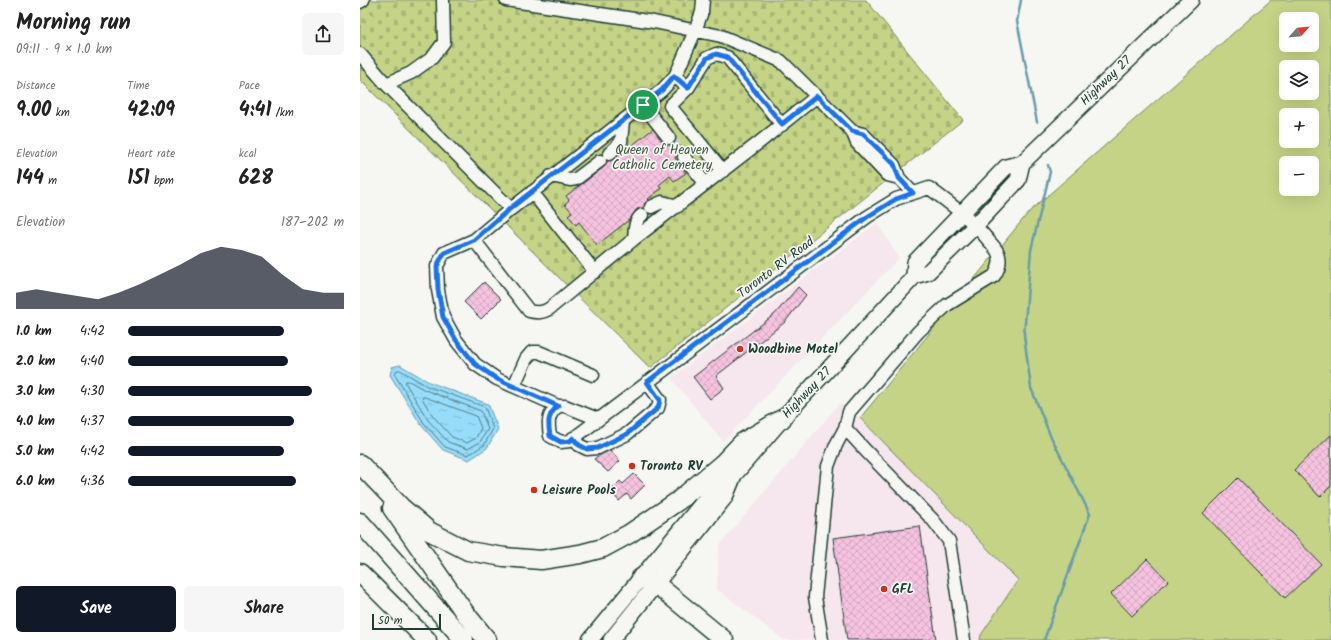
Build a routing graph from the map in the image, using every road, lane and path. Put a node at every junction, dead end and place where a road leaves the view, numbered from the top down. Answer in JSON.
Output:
{"nodes":[{"id":1,"x":363,"y":0,"type":"edge"},
{"id":2,"x":443,"y":0,"type":"edge"},
{"id":3,"x":506,"y":0,"type":"edge"},
{"id":4,"x":703,"y":0,"type":"edge"},
{"id":5,"x":1191,"y":0,"type":"edge"},
{"id":6,"x":360,"y":2,"type":"edge"},
{"id":7,"x":547,"y":3,"type":"edge"},
{"id":8,"x":695,"y":31,"type":"junction"},
{"id":9,"x":360,"y":54,"type":"edge"},
{"id":10,"x":674,"y":76,"type":"junction"},
{"id":11,"x":386,"y":84,"type":"junction"},
{"id":12,"x":688,"y":88,"type":"junction"},
{"id":13,"x":817,"y":96,"type":"junction"},
{"id":14,"x":643,"y":105,"type":"junction"},
{"id":15,"x":623,"y":121,"type":"junction"},
{"id":16,"x":782,"y":124,"type":"junction"},
{"id":17,"x":669,"y":138,"type":"tunnel mouth"},
{"id":18,"x":684,"y":157,"type":"tunnel mouth"},
{"id":19,"x":1022,"y":163,"type":"junction"},
{"id":20,"x":723,"y":170,"type":"junction"},
{"id":21,"x":551,"y":176,"type":"junction"},
{"id":22,"x":706,"y":184,"type":"junction"},
{"id":23,"x":532,"y":192,"type":"junction"},
{"id":24,"x":913,"y":193,"type":"junction"},
{"id":25,"x":678,"y":206,"type":"junction"},
{"id":26,"x":511,"y":209,"type":"junction"},
{"id":27,"x":962,"y":213,"type":"junction"},
{"id":28,"x":976,"y":225,"type":"junction"},
{"id":29,"x":634,"y":239,"type":"junction"},
{"id":30,"x":474,"y":240,"type":"junction"},
{"id":31,"x":595,"y":272,"type":"junction"},
{"id":32,"x":914,"y":276,"type":"junction"},
{"id":33,"x":593,"y":375,"type":"dead end"},
{"id":34,"x":647,"y":382,"type":"junction"},
{"id":35,"x":514,"y":386,"type":"junction"},
{"id":36,"x":558,"y":406,"type":"junction"},
{"id":37,"x":598,"y":418,"type":"junction"},
{"id":38,"x":782,"y":420,"type":"junction"},
{"id":39,"x":845,"y":428,"type":"junction"},
{"id":40,"x":573,"y":438,"type":"junction"},
{"id":41,"x":363,"y":468,"type":"edge"},
{"id":42,"x":360,"y":522,"type":"edge"},
{"id":43,"x":360,"y":573,"type":"edge"},
{"id":44,"x":648,"y":581,"type":"junction"},
{"id":45,"x":427,"y":640,"type":"edge"},
{"id":46,"x":464,"y":640,"type":"edge"},
{"id":47,"x":487,"y":640,"type":"edge"},
{"id":48,"x":590,"y":640,"type":"edge"},
{"id":49,"x":611,"y":640,"type":"edge"},
{"id":50,"x":724,"y":640,"type":"edge"},
{"id":51,"x":822,"y":640,"type":"edge"},
{"id":52,"x":964,"y":640,"type":"edge"}],
"edges":[{"from":1,"to":6,"type":"lane"},
{"from":2,"to":11,"type":"lane"},
{"from":3,"to":7,"type":"lane"},
{"from":4,"to":8,"type":"lane"},
{"from":5,"to":19,"type":"main road","name":"Highway 27"},
{"from":7,"to":8,"type":"lane"},
{"from":8,"to":10,"type":"lane"},
{"from":8,"to":13,"type":"lane"},
{"from":9,"to":11,"type":"lane"},
{"from":10,"to":12,"type":"lane"},
{"from":10,"to":14,"type":"lane"},
{"from":11,"to":26,"type":"lane"},
{"from":12,"to":16,"type":"lane"},
{"from":12,"to":20,"type":"lane"},
{"from":13,"to":16,"type":"lane"},
{"from":13,"to":24,"type":"lane"},
{"from":14,"to":15,"type":"lane"},
{"from":14,"to":17,"type":"lane"},
{"from":15,"to":21,"type":"lane"},
{"from":15,"to":21,"type":"lane"},
{"from":16,"to":20,"type":"lane"},
{"from":18,"to":22,"type":"lane"},
{"from":19,"to":27,"type":"main road","name":"Highway 27"},
{"from":19,"to":28,"type":"main road","name":"Highway 27"},
{"from":20,"to":22,"type":"lane"},
{"from":21,"to":23,"type":"lane"},
{"from":22,"to":25,"type":"lane"},
{"from":23,"to":26,"type":"lane"},
{"from":23,"to":31,"type":"lane"},
{"from":24,"to":27,"type":"lane","name":"Toronto RV Road"},
{"from":24,"to":34,"type":"lane","name":"Toronto RV Road"},
{"from":25,"to":29,"type":"lane"},
{"from":25,"to":29,"type":"lane"},
{"from":26,"to":30,"type":"lane"},
{"from":27,"to":28,"type":"lane","name":"Toronto RV Road"},
{"from":27,"to":32,"type":"main road","name":"Highway 27"},
{"from":28,"to":32,"type":"main road","name":"Highway 27"},
{"from":28,"to":39,"type":"lane","name":"Toronto RV Road"},
{"from":29,"to":31,"type":"lane"},
{"from":30,"to":31,"type":"lane"},
{"from":30,"to":35,"type":"lane"},
{"from":32,"to":38,"type":"main road","name":"Highway 27"},
{"from":33,"to":35,"type":"lane"},
{"from":34,"to":37,"type":"lane","name":"Toronto RV Road"},
{"from":34,"to":40,"type":"lane"},
{"from":35,"to":36,"type":"lane"},
{"from":36,"to":37,"type":"lane"},
{"from":36,"to":40,"type":"lane"},
{"from":37,"to":40,"type":"lane","name":"Toronto RV Road"},
{"from":38,"to":41,"type":"highway"},
{"from":38,"to":44,"type":"main road","name":"Highway 27"},
{"from":39,"to":51,"type":"lane"},
{"from":39,"to":52,"type":"lane"},
{"from":41,"to":47,"type":"highway"},
{"from":42,"to":46,"type":"highway"},
{"from":43,"to":45,"type":"highway"},
{"from":44,"to":48,"type":"main road","name":"Highway 27"},
{"from":44,"to":49,"type":"main road","name":"Highway 27"},
{"from":44,"to":50,"type":"highway"}]}
